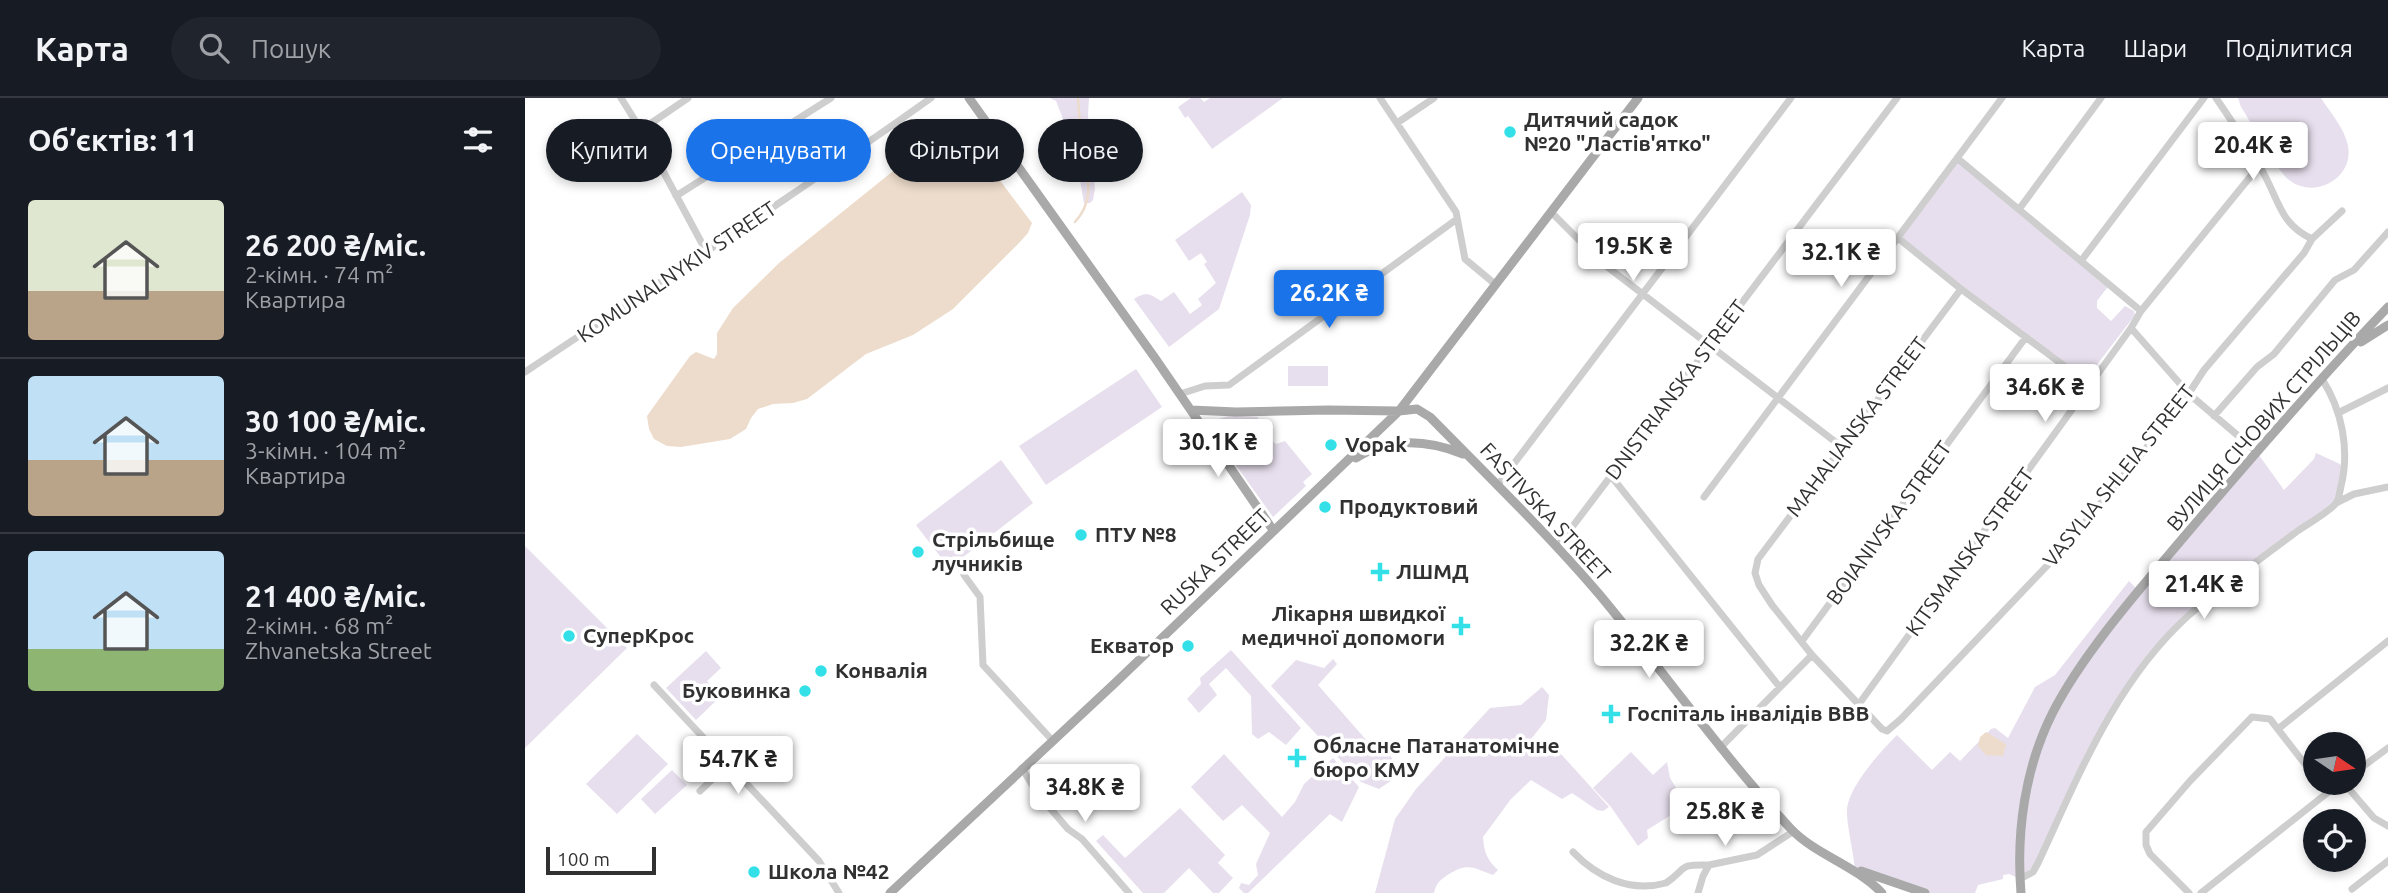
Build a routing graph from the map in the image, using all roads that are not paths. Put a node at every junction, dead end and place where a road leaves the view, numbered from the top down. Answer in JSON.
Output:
{"nodes":[{"id":1,"x":621,"y":98,"type":"edge"},
{"id":2,"x":688,"y":98,"type":"edge"},
{"id":3,"x":831,"y":98,"type":"edge"},
{"id":4,"x":931,"y":98,"type":"edge"},
{"id":5,"x":969,"y":98,"type":"edge"},
{"id":6,"x":1380,"y":98,"type":"edge"},
{"id":7,"x":1434,"y":98,"type":"edge"},
{"id":8,"x":1638,"y":98,"type":"edge"},
{"id":9,"x":1791,"y":98,"type":"edge"},
{"id":10,"x":1896,"y":98,"type":"edge"},
{"id":11,"x":2002,"y":98,"type":"edge"},
{"id":12,"x":2101,"y":98,"type":"edge"},
{"id":13,"x":2204,"y":98,"type":"edge"},
{"id":14,"x":2216,"y":98,"type":"edge"},
{"id":15,"x":634,"y":119,"type":"edge"},
{"id":16,"x":657,"y":119,"type":"edge"},
{"id":17,"x":1397,"y":123,"type":"junction"},
{"id":18,"x":1957,"y":158,"type":"junction"},
{"id":19,"x":2259,"y":166,"type":"junction"},
{"id":20,"x":668,"y":182,"type":"edge"},
{"id":21,"x":675,"y":196,"type":"junction"},
{"id":22,"x":2020,"y":208,"type":"junction"},
{"id":23,"x":2342,"y":211,"type":"dead end"},
{"id":24,"x":1551,"y":212,"type":"junction"},
{"id":25,"x":1457,"y":219,"type":"junction"},
{"id":26,"x":2388,"y":232,"type":"edge"},
{"id":27,"x":1898,"y":238,"type":"junction"},
{"id":28,"x":2312,"y":239,"type":"junction"},
{"id":29,"x":706,"y":251,"type":"junction"},
{"id":30,"x":2081,"y":261,"type":"junction"},
{"id":31,"x":1495,"y":284,"type":"junction"},
{"id":32,"x":1961,"y":289,"type":"junction"},
{"id":33,"x":1643,"y":294,"type":"junction"},
{"id":34,"x":2388,"y":307,"type":"edge"},
{"id":35,"x":2141,"y":310,"type":"junction"},
{"id":36,"x":2388,"y":325,"type":"edge"},
{"id":37,"x":2131,"y":328,"type":"junction"},
{"id":38,"x":2027,"y":337,"type":"junction"},
{"id":39,"x":1709,"y":346,"type":"junction"},
{"id":40,"x":2348,"y":350,"type":"junction"},
{"id":41,"x":525,"y":372,"type":"edge"},
{"id":42,"x":2322,"y":379,"type":"junction"},
{"id":43,"x":2089,"y":385,"type":"junction"},
{"id":44,"x":2388,"y":388,"type":"edge"},
{"id":45,"x":1180,"y":394,"type":"junction"},
{"id":46,"x":2189,"y":394,"type":"junction"},
{"id":47,"x":1777,"y":396,"type":"junction"},
{"id":48,"x":1191,"y":410,"type":"junction"},
{"id":49,"x":1399,"y":411,"type":"junction"},
{"id":50,"x":2338,"y":413,"type":"junction"},
{"id":51,"x":2214,"y":416,"type":"junction"},
{"id":52,"x":1842,"y":447,"type":"junction"},
{"id":53,"x":2256,"y":452,"type":"junction"},
{"id":54,"x":1468,"y":456,"type":"junction"},
{"id":55,"x":1344,"y":465,"type":"junction"},
{"id":56,"x":1611,"y":476,"type":"junction"},
{"id":57,"x":1497,"y":486,"type":"junction"},
{"id":58,"x":2388,"y":486,"type":"edge"},
{"id":59,"x":1704,"y":497,"type":"dead end"},
{"id":60,"x":2336,"y":503,"type":"junction"},
{"id":61,"x":1273,"y":530,"type":"junction"},
{"id":62,"x":1557,"y":547,"type":"junction"},
{"id":63,"x":964,"y":575,"type":"dead end"},
{"id":64,"x":1802,"y":641,"type":"junction"},
{"id":65,"x":2388,"y":641,"type":"edge"},
{"id":66,"x":1812,"y":655,"type":"junction"},
{"id":67,"x":654,"y":685,"type":"dead end"},
{"id":68,"x":1779,"y":686,"type":"junction"},
{"id":69,"x":1859,"y":704,"type":"junction"},
{"id":70,"x":2277,"y":729,"type":"junction"},
{"id":71,"x":1052,"y":740,"type":"junction"},
{"id":72,"x":1720,"y":748,"type":"junction"},
{"id":73,"x":2388,"y":748,"type":"edge"},
{"id":74,"x":2303,"y":762,"type":"edge"},
{"id":75,"x":2366,"y":764,"type":"edge"},
{"id":76,"x":727,"y":765,"type":"junction"},
{"id":77,"x":1021,"y":768,"type":"junction"},
{"id":78,"x":700,"y":791,"type":"dead end"},
{"id":79,"x":2323,"y":795,"type":"edge"},
{"id":80,"x":2354,"y":795,"type":"edge"},
{"id":81,"x":2388,"y":826,"type":"edge"},
{"id":82,"x":1794,"y":831,"type":"junction"},
{"id":83,"x":1573,"y":852,"type":"dead end"},
{"id":84,"x":2388,"y":861,"type":"edge"},
{"id":85,"x":1709,"y":865,"type":"junction"},
{"id":86,"x":1856,"y":870,"type":"junction"},
{"id":87,"x":2020,"y":879,"type":"junction"},
{"id":88,"x":2352,"y":888,"type":"dead end"},
{"id":89,"x":839,"y":893,"type":"edge"},
{"id":90,"x":890,"y":893,"type":"edge"},
{"id":91,"x":1129,"y":893,"type":"edge"},
{"id":92,"x":1698,"y":893,"type":"edge"},
{"id":93,"x":1882,"y":893,"type":"edge"},
{"id":94,"x":1925,"y":893,"type":"edge"},
{"id":95,"x":2021,"y":893,"type":"edge"},
{"id":96,"x":2189,"y":893,"type":"edge"},
{"id":97,"x":2201,"y":893,"type":"edge"}],
"edges":[{"from":1,"to":15,"type":"street"},
{"from":2,"to":16,"type":"street"},
{"from":3,"to":21,"type":"street"},
{"from":4,"to":29,"type":"street","name":"KOMUNALNYKIV STREET"},
{"from":5,"to":45,"type":"main road"},
{"from":6,"to":17,"type":"street"},
{"from":7,"to":17,"type":"street"},
{"from":8,"to":24,"type":"main road","name":"RUSKA STREET"},
{"from":9,"to":33,"type":"street"},
{"from":10,"to":39,"type":"street","name":"DNISTRIANSKA STREET"},
{"from":11,"to":18,"type":"street"},
{"from":12,"to":22,"type":"street"},
{"from":13,"to":30,"type":"street"},
{"from":14,"to":19,"type":"street"},
{"from":17,"to":25,"type":"street"},
{"from":18,"to":22,"type":"street"},
{"from":18,"to":27,"type":"street"},
{"from":19,"to":28,"type":"street"},
{"from":19,"to":35,"type":"street","name":"KITSMANSKA STREET"},
{"from":20,"to":21,"type":"street"},
{"from":21,"to":29,"type":"street"},
{"from":22,"to":30,"type":"street"},
{"from":23,"to":28,"type":"street","name":"VASYLIA SHLEIA STREET"},
{"from":24,"to":31,"type":"main road","name":"RUSKA STREET"},
{"from":24,"to":33,"type":"street"},
{"from":25,"to":31,"type":"street"},
{"from":25,"to":45,"type":"street"},
{"from":26,"to":51,"type":"street","name":"VASYLIA SHLEIA STREET"},
{"from":27,"to":32,"type":"street"},
{"from":27,"to":47,"type":"street"},
{"from":28,"to":46,"type":"street","name":"VASYLIA SHLEIA STREET"},
{"from":29,"to":41,"type":"street","name":"KOMUNALNYKIV STREET"},
{"from":30,"to":35,"type":"street"},
{"from":31,"to":49,"type":"main road","name":"RUSKA STREET"},
{"from":32,"to":38,"type":"street"},
{"from":32,"to":52,"type":"street","name":"MAHALIANSKA STREET"},
{"from":33,"to":39,"type":"street"},
{"from":33,"to":57,"type":"street"},
{"from":34,"to":40,"type":"main road","name":"ВУЛИЦЯ СІЧОВИХ СТРІЛЬЦІВ"},
{"from":35,"to":37,"type":"street","name":"KITSMANSKA STREET"},
{"from":36,"to":40,"type":"main road"},
{"from":37,"to":43,"type":"street","name":"KITSMANSKA STREET"},
{"from":37,"to":46,"type":"street"},
{"from":38,"to":43,"type":"street"},
{"from":38,"to":64,"type":"street","name":"BOIANIVSKA STREET"},
{"from":39,"to":47,"type":"street"},
{"from":39,"to":56,"type":"street","name":"DNISTRIANSKA STREET"},
{"from":40,"to":42,"type":"main road","name":"ВУЛИЦЯ СІЧОВИХ СТРІЛЬЦІВ"},
{"from":42,"to":50,"type":"street"},
{"from":42,"to":53,"type":"main road","name":"ВУЛИЦЯ СІЧОВИХ СТРІЛЬЦІВ"},
{"from":43,"to":69,"type":"street","name":"KITSMANSKA STREET"},
{"from":44,"to":50,"type":"street"},
{"from":45,"to":48,"type":"main road"},
{"from":46,"to":51,"type":"street"},
{"from":46,"to":69,"type":"street","name":"VASYLIA SHLEIA STREET"},
{"from":47,"to":52,"type":"street"},
{"from":47,"to":59,"type":"street"},
{"from":48,"to":49,"type":"main road","name":"FASTIVSKA STREET"},
{"from":48,"to":61,"type":"main road"},
{"from":49,"to":54,"type":"main road","name":"FASTIVSKA STREET"},
{"from":49,"to":55,"type":"main road","name":"RUSKA STREET"},
{"from":50,"to":60,"type":"street"},
{"from":51,"to":53,"type":"street"},
{"from":52,"to":64,"type":"street","name":"MAHALIANSKA STREET"},
{"from":53,"to":87,"type":"main road","name":"ВУЛИЦЯ СІЧОВИХ СТРІЛЬЦІВ"},
{"from":54,"to":55,"type":"main road"},
{"from":54,"to":57,"type":"main road","name":"FASTIVSKA STREET"},
{"from":55,"to":61,"type":"main road","name":"RUSKA STREET"},
{"from":56,"to":62,"type":"street","name":"DNISTRIANSKA STREET"},
{"from":56,"to":68,"type":"street"},
{"from":57,"to":62,"type":"main road","name":"FASTIVSKA STREET"},
{"from":58,"to":60,"type":"street"},
{"from":60,"to":87,"type":"street"},
{"from":61,"to":71,"type":"main road","name":"RUSKA STREET"},
{"from":62,"to":72,"type":"main road","name":"FASTIVSKA STREET"},
{"from":63,"to":71,"type":"street"},
{"from":64,"to":66,"type":"street"},
{"from":65,"to":70,"type":"street"},
{"from":66,"to":68,"type":"street"},
{"from":66,"to":69,"type":"street"},
{"from":67,"to":76,"type":"street"},
{"from":68,"to":72,"type":"street"},
{"from":70,"to":74,"type":"street"},
{"from":70,"to":96,"type":"street"},
{"from":71,"to":77,"type":"main road","name":"RUSKA STREET"},
{"from":72,"to":82,"type":"main road","name":"FASTIVSKA STREET"},
{"from":73,"to":75,"type":"street"},
{"from":76,"to":78,"type":"street"},
{"from":76,"to":89,"type":"street"},
{"from":77,"to":90,"type":"main road","name":"RUSKA STREET"},
{"from":77,"to":91,"type":"street"},
{"from":79,"to":97,"type":"street"},
{"from":80,"to":81,"type":"street"},
{"from":82,"to":85,"type":"street"},
{"from":82,"to":86,"type":"main road","name":"FASTIVSKA STREET"},
{"from":83,"to":85,"type":"street"},
{"from":84,"to":88,"type":"street"},
{"from":85,"to":92,"type":"street"},
{"from":86,"to":93,"type":"main road","name":"FASTIVSKA STREET"},
{"from":86,"to":94,"type":"main road","name":"FASTIVSKA STREET"},
{"from":87,"to":95,"type":"main road","name":"ВУЛИЦЯ СІЧОВИХ СТРІЛЬЦІВ"}]}
